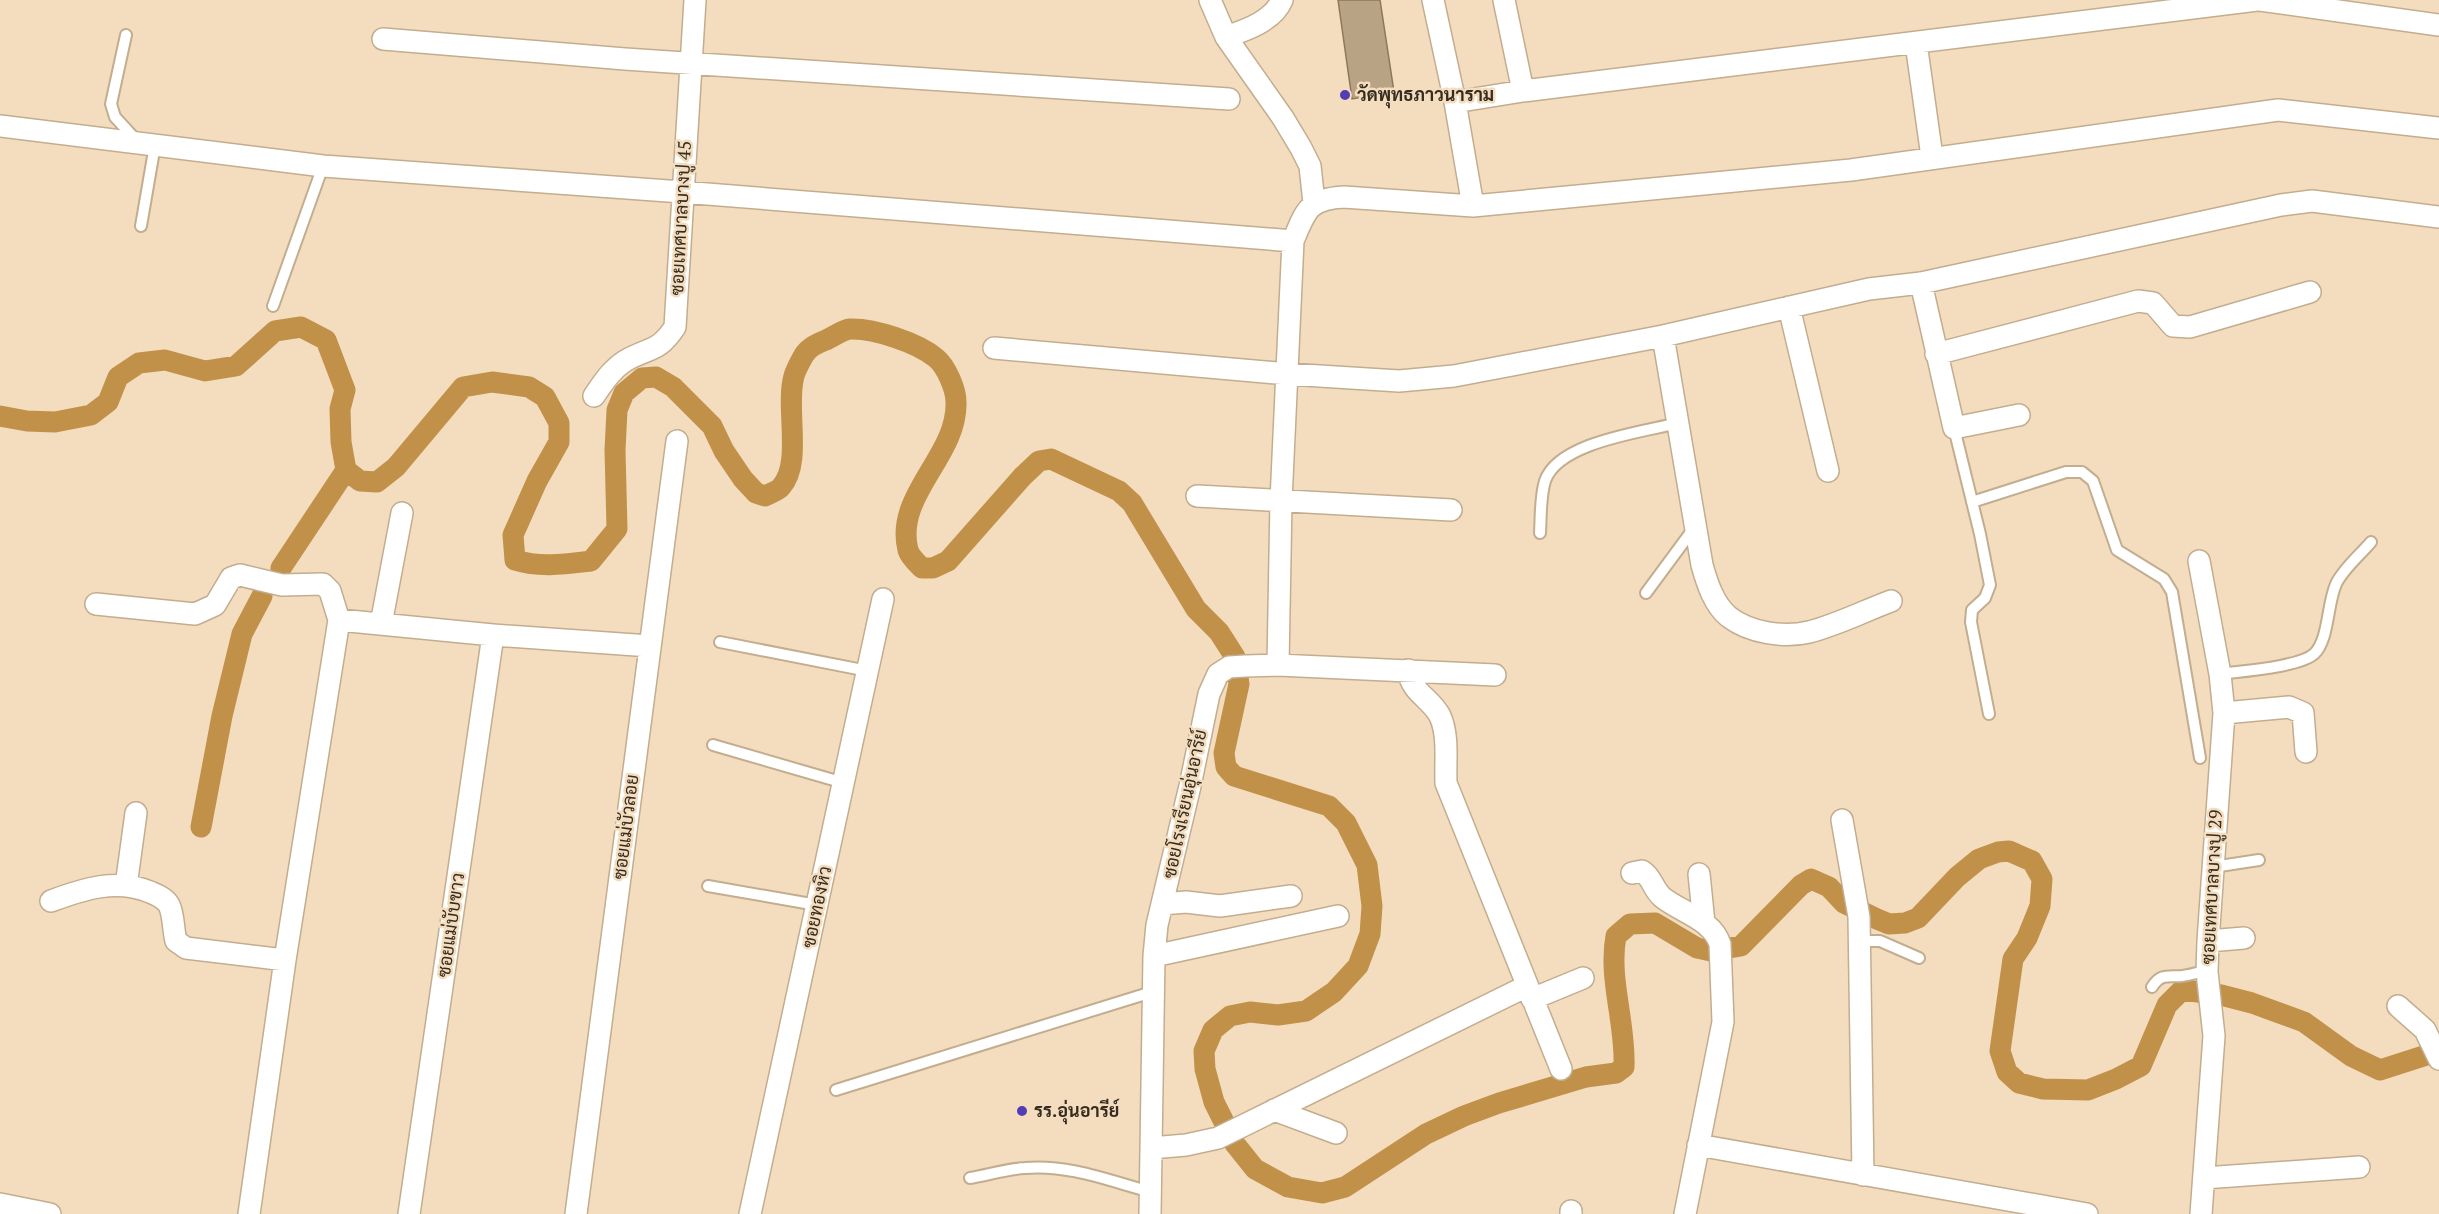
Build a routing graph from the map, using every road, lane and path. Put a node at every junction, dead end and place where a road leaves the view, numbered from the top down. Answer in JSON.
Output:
{"nodes":[{"id":1,"x":695,"y":0,"type":"edge"},
{"id":2,"x":1210,"y":0,"type":"edge"},
{"id":3,"x":1282,"y":0,"type":"edge"},
{"id":4,"x":1433,"y":0,"type":"edge"},
{"id":5,"x":1503,"y":0,"type":"edge"},
{"id":6,"x":2258,"y":0,"type":"edge"},
{"id":7,"x":2439,"y":25,"type":"edge"},
{"id":8,"x":126,"y":34,"type":"dead end"},
{"id":9,"x":1226,"y":37,"type":"junction"},
{"id":10,"x":383,"y":39,"type":"dead end"},
{"id":11,"x":1916,"y":43,"type":"junction"},
{"id":12,"x":691,"y":64,"type":"junction"},
{"id":13,"x":1523,"y":91,"type":"junction"},
{"id":14,"x":1229,"y":99,"type":"dead end"},
{"id":15,"x":1455,"y":102,"type":"junction"},
{"id":16,"x":0,"y":126,"type":"edge"},
{"id":17,"x":2439,"y":128,"type":"edge"},
{"id":18,"x":147,"y":144,"type":"junction"},
{"id":19,"x":1932,"y":157,"type":"junction"},
{"id":20,"x":323,"y":166,"type":"junction"},
{"id":21,"x":682,"y":192,"type":"junction"},
{"id":22,"x":1314,"y":203,"type":"junction"},
{"id":23,"x":1473,"y":206,"type":"junction"},
{"id":24,"x":2439,"y":218,"type":"edge"},
{"id":25,"x":141,"y":226,"type":"dead end"},
{"id":26,"x":1293,"y":241,"type":"junction"},
{"id":27,"x":1921,"y":283,"type":"junction"},
{"id":28,"x":2310,"y":292,"type":"dead end"},
{"id":29,"x":273,"y":306,"type":"dead end"},
{"id":30,"x":1789,"y":307,"type":"junction"},
{"id":31,"x":1664,"y":336,"type":"junction"},
{"id":32,"x":994,"y":348,"type":"dead end"},
{"id":33,"x":1936,"y":354,"type":"junction"},
{"id":34,"x":1288,"y":374,"type":"junction"},
{"id":35,"x":594,"y":396,"type":"dead end"},
{"id":36,"x":2019,"y":415,"type":"dead end"},
{"id":37,"x":1678,"y":423,"type":"junction"},
{"id":38,"x":1954,"y":428,"type":"junction"},
{"id":39,"x":676,"y":441,"type":"dead end"},
{"id":40,"x":1828,"y":471,"type":"dead end"},
{"id":41,"x":1197,"y":496,"type":"dead end"},
{"id":42,"x":1281,"y":501,"type":"junction"},
{"id":43,"x":1972,"y":502,"type":"junction"},
{"id":44,"x":1451,"y":510,"type":"dead end"},
{"id":45,"x":402,"y":513,"type":"dead end"},
{"id":46,"x":1696,"y":525,"type":"junction"},
{"id":47,"x":1540,"y":533,"type":"dead end"},
{"id":48,"x":2372,"y":542,"type":"dead end"},
{"id":49,"x":2199,"y":561,"type":"dead end"},
{"id":50,"x":1646,"y":593,"type":"dead end"},
{"id":51,"x":884,"y":599,"type":"dead end"},
{"id":52,"x":1891,"y":601,"type":"dead end"},
{"id":53,"x":96,"y":604,"type":"dead end"},
{"id":54,"x":339,"y":620,"type":"junction"},
{"id":55,"x":381,"y":624,"type":"junction"},
{"id":56,"x":494,"y":635,"type":"junction"},
{"id":57,"x":720,"y":642,"type":"dead end"},
{"id":58,"x":650,"y":646,"type":"junction"},
{"id":59,"x":1278,"y":665,"type":"junction"},
{"id":60,"x":1408,"y":670,"type":"junction"},
{"id":61,"x":868,"y":671,"type":"junction"},
{"id":62,"x":2220,"y":674,"type":"junction"},
{"id":63,"x":1495,"y":675,"type":"dead end"},
{"id":64,"x":2224,"y":713,"type":"junction"},
{"id":65,"x":1989,"y":714,"type":"dead end"},
{"id":66,"x":713,"y":745,"type":"dead end"},
{"id":67,"x":2306,"y":752,"type":"dead end"},
{"id":68,"x":2200,"y":758,"type":"dead end"},
{"id":69,"x":844,"y":783,"type":"junction"},
{"id":70,"x":136,"y":813,"type":"dead end"},
{"id":71,"x":1842,"y":820,"type":"dead end"},
{"id":72,"x":2259,"y":860,"type":"dead end"},
{"id":73,"x":2212,"y":867,"type":"junction"},
{"id":74,"x":1632,"y":873,"type":"dead end"},
{"id":75,"x":1699,"y":874,"type":"dead end"},
{"id":76,"x":126,"y":886,"type":"junction"},
{"id":77,"x":708,"y":886,"type":"dead end"},
{"id":78,"x":1292,"y":896,"type":"dead end"},
{"id":79,"x":51,"y":901,"type":"dead end"},
{"id":80,"x":1162,"y":904,"type":"junction"},
{"id":81,"x":817,"y":905,"type":"junction"},
{"id":82,"x":1338,"y":916,"type":"dead end"},
{"id":83,"x":1704,"y":923,"type":"junction"},
{"id":84,"x":2244,"y":938,"type":"dead end"},
{"id":85,"x":1861,"y":941,"type":"junction"},
{"id":86,"x":2208,"y":941,"type":"junction"},
{"id":87,"x":1154,"y":956,"type":"junction"},
{"id":88,"x":1919,"y":958,"type":"dead end"},
{"id":89,"x":285,"y":960,"type":"junction"},
{"id":90,"x":2207,"y":972,"type":"junction"},
{"id":91,"x":1583,"y":978,"type":"dead end"},
{"id":92,"x":2152,"y":987,"type":"dead end"},
{"id":93,"x":1152,"y":992,"type":"junction"},
{"id":94,"x":1530,"y":992,"type":"junction"},
{"id":95,"x":2398,"y":1006,"type":"dead end"},
{"id":96,"x":2438,"y":1056,"type":"edge"},
{"id":97,"x":1561,"y":1069,"type":"dead end"},
{"id":98,"x":836,"y":1090,"type":"dead end"},
{"id":99,"x":1274,"y":1110,"type":"junction"},
{"id":100,"x":1336,"y":1133,"type":"dead end"},
{"id":101,"x":1698,"y":1145,"type":"junction"},
{"id":102,"x":1151,"y":1148,"type":"junction"},
{"id":103,"x":2359,"y":1167,"type":"dead end"},
{"id":104,"x":1863,"y":1174,"type":"junction"},
{"id":105,"x":970,"y":1178,"type":"dead end"},
{"id":106,"x":2204,"y":1178,"type":"junction"},
{"id":107,"x":1151,"y":1192,"type":"junction"},
{"id":108,"x":0,"y":1204,"type":"edge"},
{"id":109,"x":2060,"y":1212,"type":"edge"},
{"id":110,"x":50,"y":1214,"type":"edge"},
{"id":111,"x":249,"y":1214,"type":"edge"},
{"id":112,"x":409,"y":1214,"type":"edge"},
{"id":113,"x":576,"y":1214,"type":"edge"},
{"id":114,"x":750,"y":1214,"type":"edge"},
{"id":115,"x":1150,"y":1214,"type":"edge"},
{"id":116,"x":1685,"y":1214,"type":"edge"},
{"id":117,"x":2086,"y":1214,"type":"edge"},
{"id":118,"x":2201,"y":1214,"type":"edge"}],
"edges":[{"from":1,"to":12,"type":"street","name":"ซอยเทศบาลบางปู 45"},
{"from":2,"to":9,"type":"street"},
{"from":3,"to":9,"type":"street"},
{"from":4,"to":15,"type":"street"},
{"from":5,"to":13,"type":"street"},
{"from":6,"to":7,"type":"street"},
{"from":6,"to":11,"type":"street"},
{"from":8,"to":18,"type":"lane"},
{"from":9,"to":22,"type":"street"},
{"from":10,"to":12,"type":"street"},
{"from":11,"to":13,"type":"street"},
{"from":11,"to":19,"type":"street"},
{"from":12,"to":14,"type":"street"},
{"from":12,"to":21,"type":"street","name":"ซอยเทศบาลบางปู 45"},
{"from":13,"to":15,"type":"street"},
{"from":15,"to":23,"type":"street"},
{"from":16,"to":18,"type":"street"},
{"from":17,"to":19,"type":"street"},
{"from":18,"to":20,"type":"street"},
{"from":18,"to":25,"type":"lane"},
{"from":19,"to":23,"type":"street"},
{"from":20,"to":21,"type":"street"},
{"from":20,"to":29,"type":"lane"},
{"from":21,"to":26,"type":"street"},
{"from":21,"to":35,"type":"street","name":"ซอยเทศบาลบางปู 45"},
{"from":22,"to":23,"type":"street"},
{"from":22,"to":26,"type":"street"},
{"from":24,"to":27,"type":"street"},
{"from":26,"to":34,"type":"street"},
{"from":27,"to":30,"type":"street"},
{"from":27,"to":33,"type":"street"},
{"from":28,"to":33,"type":"street"},
{"from":30,"to":31,"type":"street"},
{"from":30,"to":40,"type":"street"},
{"from":31,"to":34,"type":"street"},
{"from":31,"to":37,"type":"street"},
{"from":32,"to":34,"type":"street"},
{"from":33,"to":38,"type":"street"},
{"from":34,"to":42,"type":"street"},
{"from":36,"to":38,"type":"street"},
{"from":37,"to":46,"type":"street"},
{"from":37,"to":47,"type":"lane"},
{"from":38,"to":43,"type":"lane"},
{"from":39,"to":58,"type":"street","name":"ซอยแม่บัวลอย"},
{"from":41,"to":42,"type":"street"},
{"from":42,"to":44,"type":"street"},
{"from":42,"to":59,"type":"street"},
{"from":43,"to":65,"type":"lane"},
{"from":43,"to":68,"type":"lane"},
{"from":45,"to":55,"type":"street"},
{"from":46,"to":50,"type":"lane"},
{"from":46,"to":52,"type":"street"},
{"from":48,"to":62,"type":"lane"},
{"from":49,"to":62,"type":"street","name":"ซอยเทศบาลบางปู 29"},
{"from":51,"to":61,"type":"street","name":"ซอยทองหิว"},
{"from":53,"to":54,"type":"street"},
{"from":54,"to":55,"type":"street"},
{"from":54,"to":89,"type":"street"},
{"from":55,"to":56,"type":"street"},
{"from":56,"to":58,"type":"street"},
{"from":56,"to":112,"type":"street","name":"ซอยแม่บับขาว"},
{"from":57,"to":61,"type":"lane"},
{"from":58,"to":113,"type":"street","name":"ซอยแม่บัวลอย"},
{"from":59,"to":60,"type":"street","name":"ซอยโรงเรียนอุ่นอารีย์"},
{"from":59,"to":80,"type":"street","name":"ซอยโรงเรียนอุ่นอารีย์"},
{"from":60,"to":63,"type":"street","name":"ซอยโรงเรียนอุ่นอารีย์"},
{"from":60,"to":94,"type":"street"},
{"from":61,"to":69,"type":"street","name":"ซอยทองหิว"},
{"from":62,"to":64,"type":"street","name":"ซอยเทศบาลบางปู 29"},
{"from":64,"to":67,"type":"street"},
{"from":64,"to":73,"type":"street","name":"ซอยเทศบาลบางปู 29"},
{"from":66,"to":69,"type":"lane"},
{"from":69,"to":81,"type":"street","name":"ซอยทองหิว"},
{"from":70,"to":76,"type":"street"},
{"from":71,"to":85,"type":"street"},
{"from":72,"to":73,"type":"lane"},
{"from":73,"to":86,"type":"street","name":"ซอยเทศบาลบางปู 29"},
{"from":74,"to":83,"type":"street"},
{"from":75,"to":83,"type":"street"},
{"from":76,"to":79,"type":"street"},
{"from":76,"to":89,"type":"street"},
{"from":77,"to":81,"type":"lane"},
{"from":78,"to":80,"type":"street"},
{"from":80,"to":87,"type":"street","name":"ซอยโรงเรียนอุ่นอารีย์"},
{"from":81,"to":114,"type":"street","name":"ซอยทองหิว"},
{"from":82,"to":87,"type":"street"},
{"from":83,"to":101,"type":"street"},
{"from":84,"to":86,"type":"street"},
{"from":85,"to":88,"type":"lane"},
{"from":85,"to":104,"type":"street"},
{"from":86,"to":90,"type":"street","name":"ซอยเทศบาลบางปู 29"},
{"from":87,"to":93,"type":"street","name":"ซอยโรงเรียนอุ่นอารีย์"},
{"from":89,"to":111,"type":"street"},
{"from":90,"to":92,"type":"lane"},
{"from":90,"to":106,"type":"street","name":"ซอยเทศบาลบางปู 29"},
{"from":91,"to":94,"type":"street"},
{"from":93,"to":98,"type":"lane"},
{"from":93,"to":102,"type":"street","name":"ซอยโรงเรียนอุ่นอารีย์"},
{"from":94,"to":97,"type":"street"},
{"from":94,"to":99,"type":"street"},
{"from":95,"to":96,"type":"street"},
{"from":99,"to":100,"type":"street"},
{"from":99,"to":102,"type":"street"},
{"from":101,"to":104,"type":"street"},
{"from":101,"to":116,"type":"street"},
{"from":102,"to":107,"type":"street","name":"ซอยโรงเรียนอุ่นอารีย์"},
{"from":103,"to":106,"type":"street"},
{"from":104,"to":109,"type":"street"},
{"from":105,"to":107,"type":"lane"},
{"from":106,"to":118,"type":"street","name":"ซอยเทศบาลบางปู 29"},
{"from":107,"to":115,"type":"street","name":"ซอยโรงเรียนอุ่นอารีย์"},
{"from":108,"to":110,"type":"street"},
{"from":109,"to":117,"type":"street"}]}
